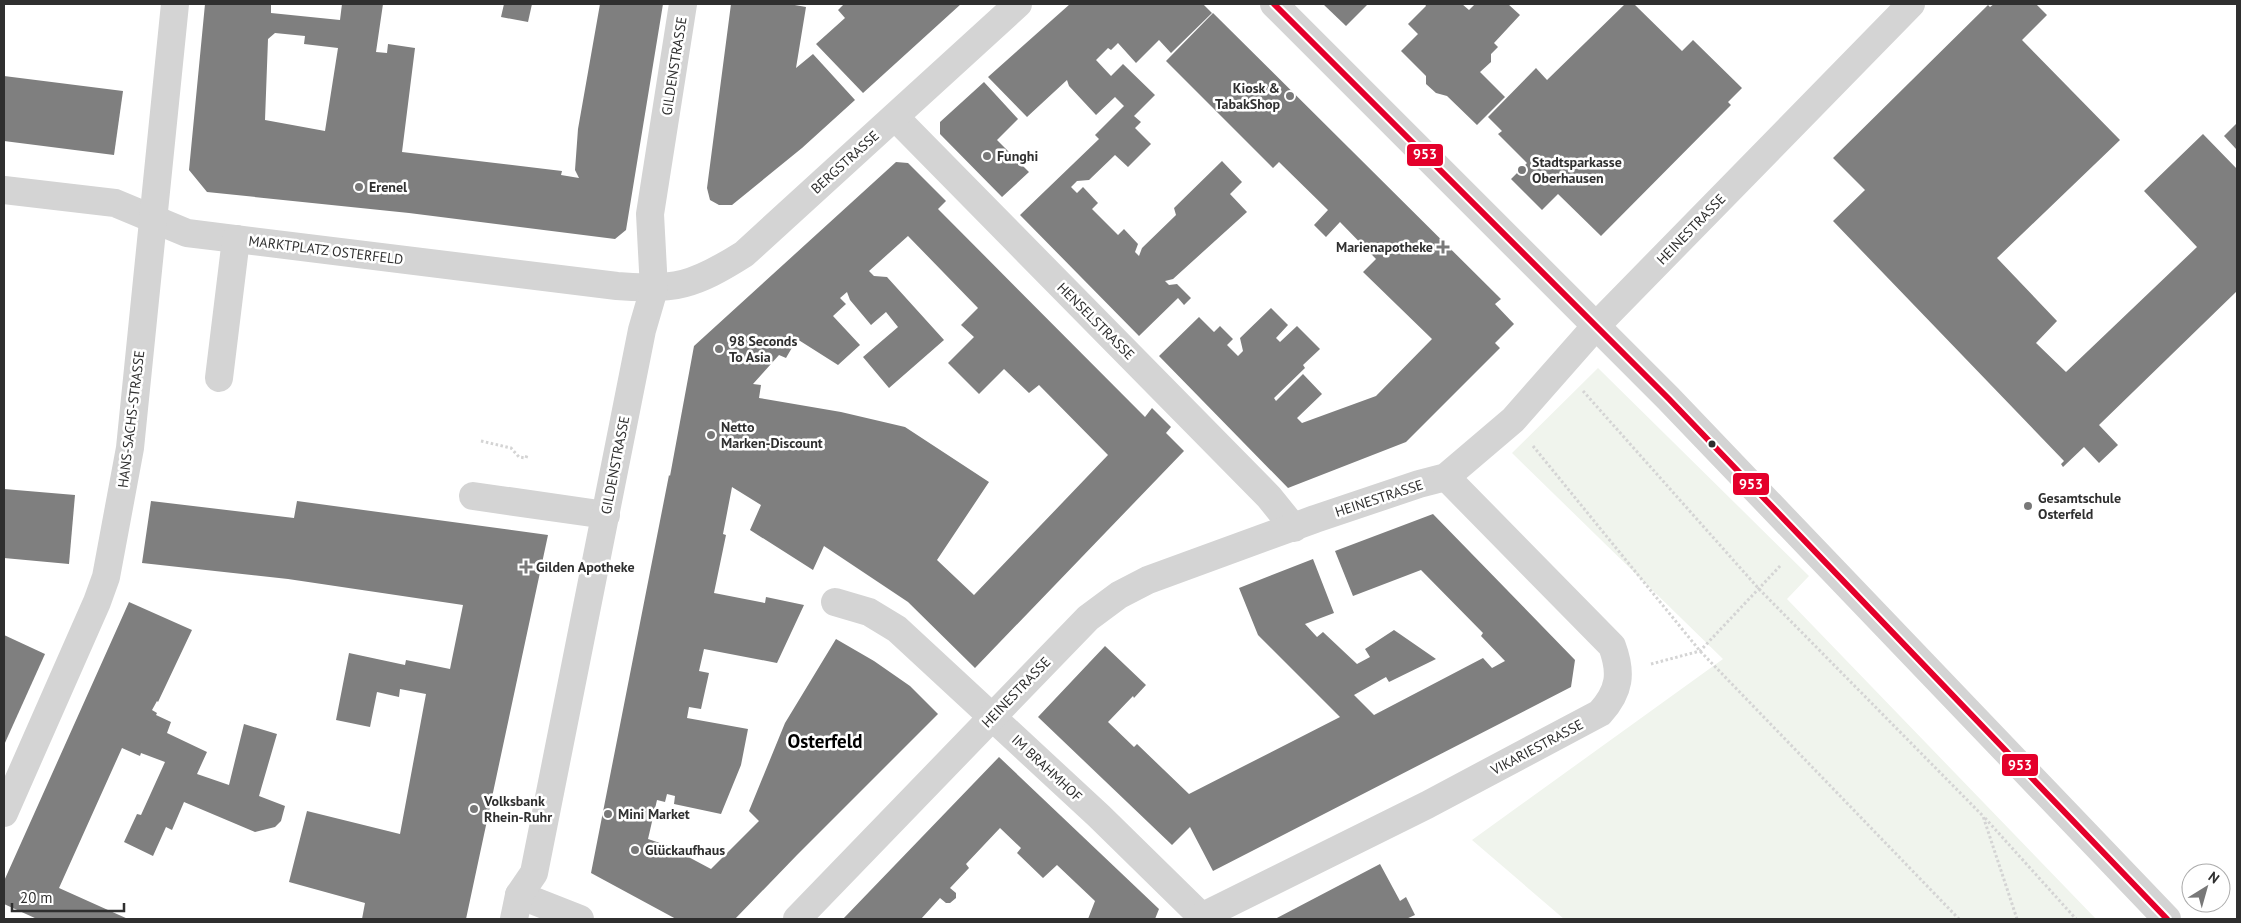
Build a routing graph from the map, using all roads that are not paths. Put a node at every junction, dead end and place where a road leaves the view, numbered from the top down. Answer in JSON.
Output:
{"nodes":[{"id":1,"x":175,"y":4,"type":"edge"},
{"id":2,"x":684,"y":4,"type":"edge"},
{"id":3,"x":1018,"y":4,"type":"edge"},
{"id":4,"x":1274,"y":4,"type":"edge"},
{"id":5,"x":1911,"y":4,"type":"edge"},
{"id":6,"x":895,"y":117,"type":"junction"},
{"id":7,"x":4,"y":190,"type":"edge"},
{"id":8,"x":154,"y":219,"type":"junction"},
{"id":9,"x":236,"y":239,"type":"junction"},
{"id":10,"x":654,"y":289,"type":"junction"},
{"id":11,"x":1595,"y":327,"type":"junction"},
{"id":12,"x":219,"y":378,"type":"dead end"},
{"id":13,"x":1446,"y":477,"type":"junction"},
{"id":14,"x":473,"y":496,"type":"dead end"},
{"id":15,"x":606,"y":515,"type":"junction"},
{"id":16,"x":1294,"y":528,"type":"junction"},
{"id":17,"x":836,"y":602,"type":"dead end"},
{"id":18,"x":992,"y":716,"type":"junction"},
{"id":19,"x":4,"y":812,"type":"edge"},
{"id":20,"x":517,"y":907,"type":"edge"},
{"id":21,"x":1199,"y":918,"type":"edge"},
{"id":22,"x":580,"y":919,"type":"edge"},
{"id":23,"x":797,"y":919,"type":"edge"},
{"id":24,"x":2167,"y":919,"type":"edge"}],
"edges":[{"from":1,"to":8,"type":"street","name":"HANS-SACHS-STRASSE"},
{"from":2,"to":10,"type":"street","name":"GILDENSTRASSE"},
{"from":3,"to":6,"type":"street","name":"BERGSTRASSE"},
{"from":4,"to":11,"type":"street"},
{"from":5,"to":11,"type":"street","name":"HEINESTRASSE"},
{"from":6,"to":10,"type":"street","name":"BERGSTRASSE"},
{"from":6,"to":16,"type":"street","name":"HENSELSTRASSE"},
{"from":7,"to":8,"type":"street","name":"MARKTPLATZ OSTERFELD"},
{"from":8,"to":9,"type":"street","name":"MARKTPLATZ OSTERFELD"},
{"from":8,"to":19,"type":"street","name":"HANS-SACHS-STRASSE"},
{"from":9,"to":10,"type":"street","name":"MARKTPLATZ OSTERFELD"},
{"from":9,"to":12,"type":"street"},
{"from":10,"to":15,"type":"street","name":"GILDENSTRASSE"},
{"from":11,"to":13,"type":"street","name":"HEINESTRASSE"},
{"from":11,"to":24,"type":"street"},
{"from":13,"to":16,"type":"street","name":"HEINESTRASSE"},
{"from":13,"to":21,"type":"street","name":"VIKARIESTRASSE"},
{"from":14,"to":15,"type":"street"},
{"from":15,"to":20,"type":"street","name":"GILDENSTRASSE"},
{"from":16,"to":18,"type":"street","name":"HEINESTRASSE"},
{"from":17,"to":18,"type":"street","name":"IM BRAHMHOF"},
{"from":18,"to":21,"type":"street","name":"IM BRAHMHOF"},
{"from":18,"to":23,"type":"street","name":"HEINESTRASSE"},
{"from":20,"to":22,"type":"street"}]}
